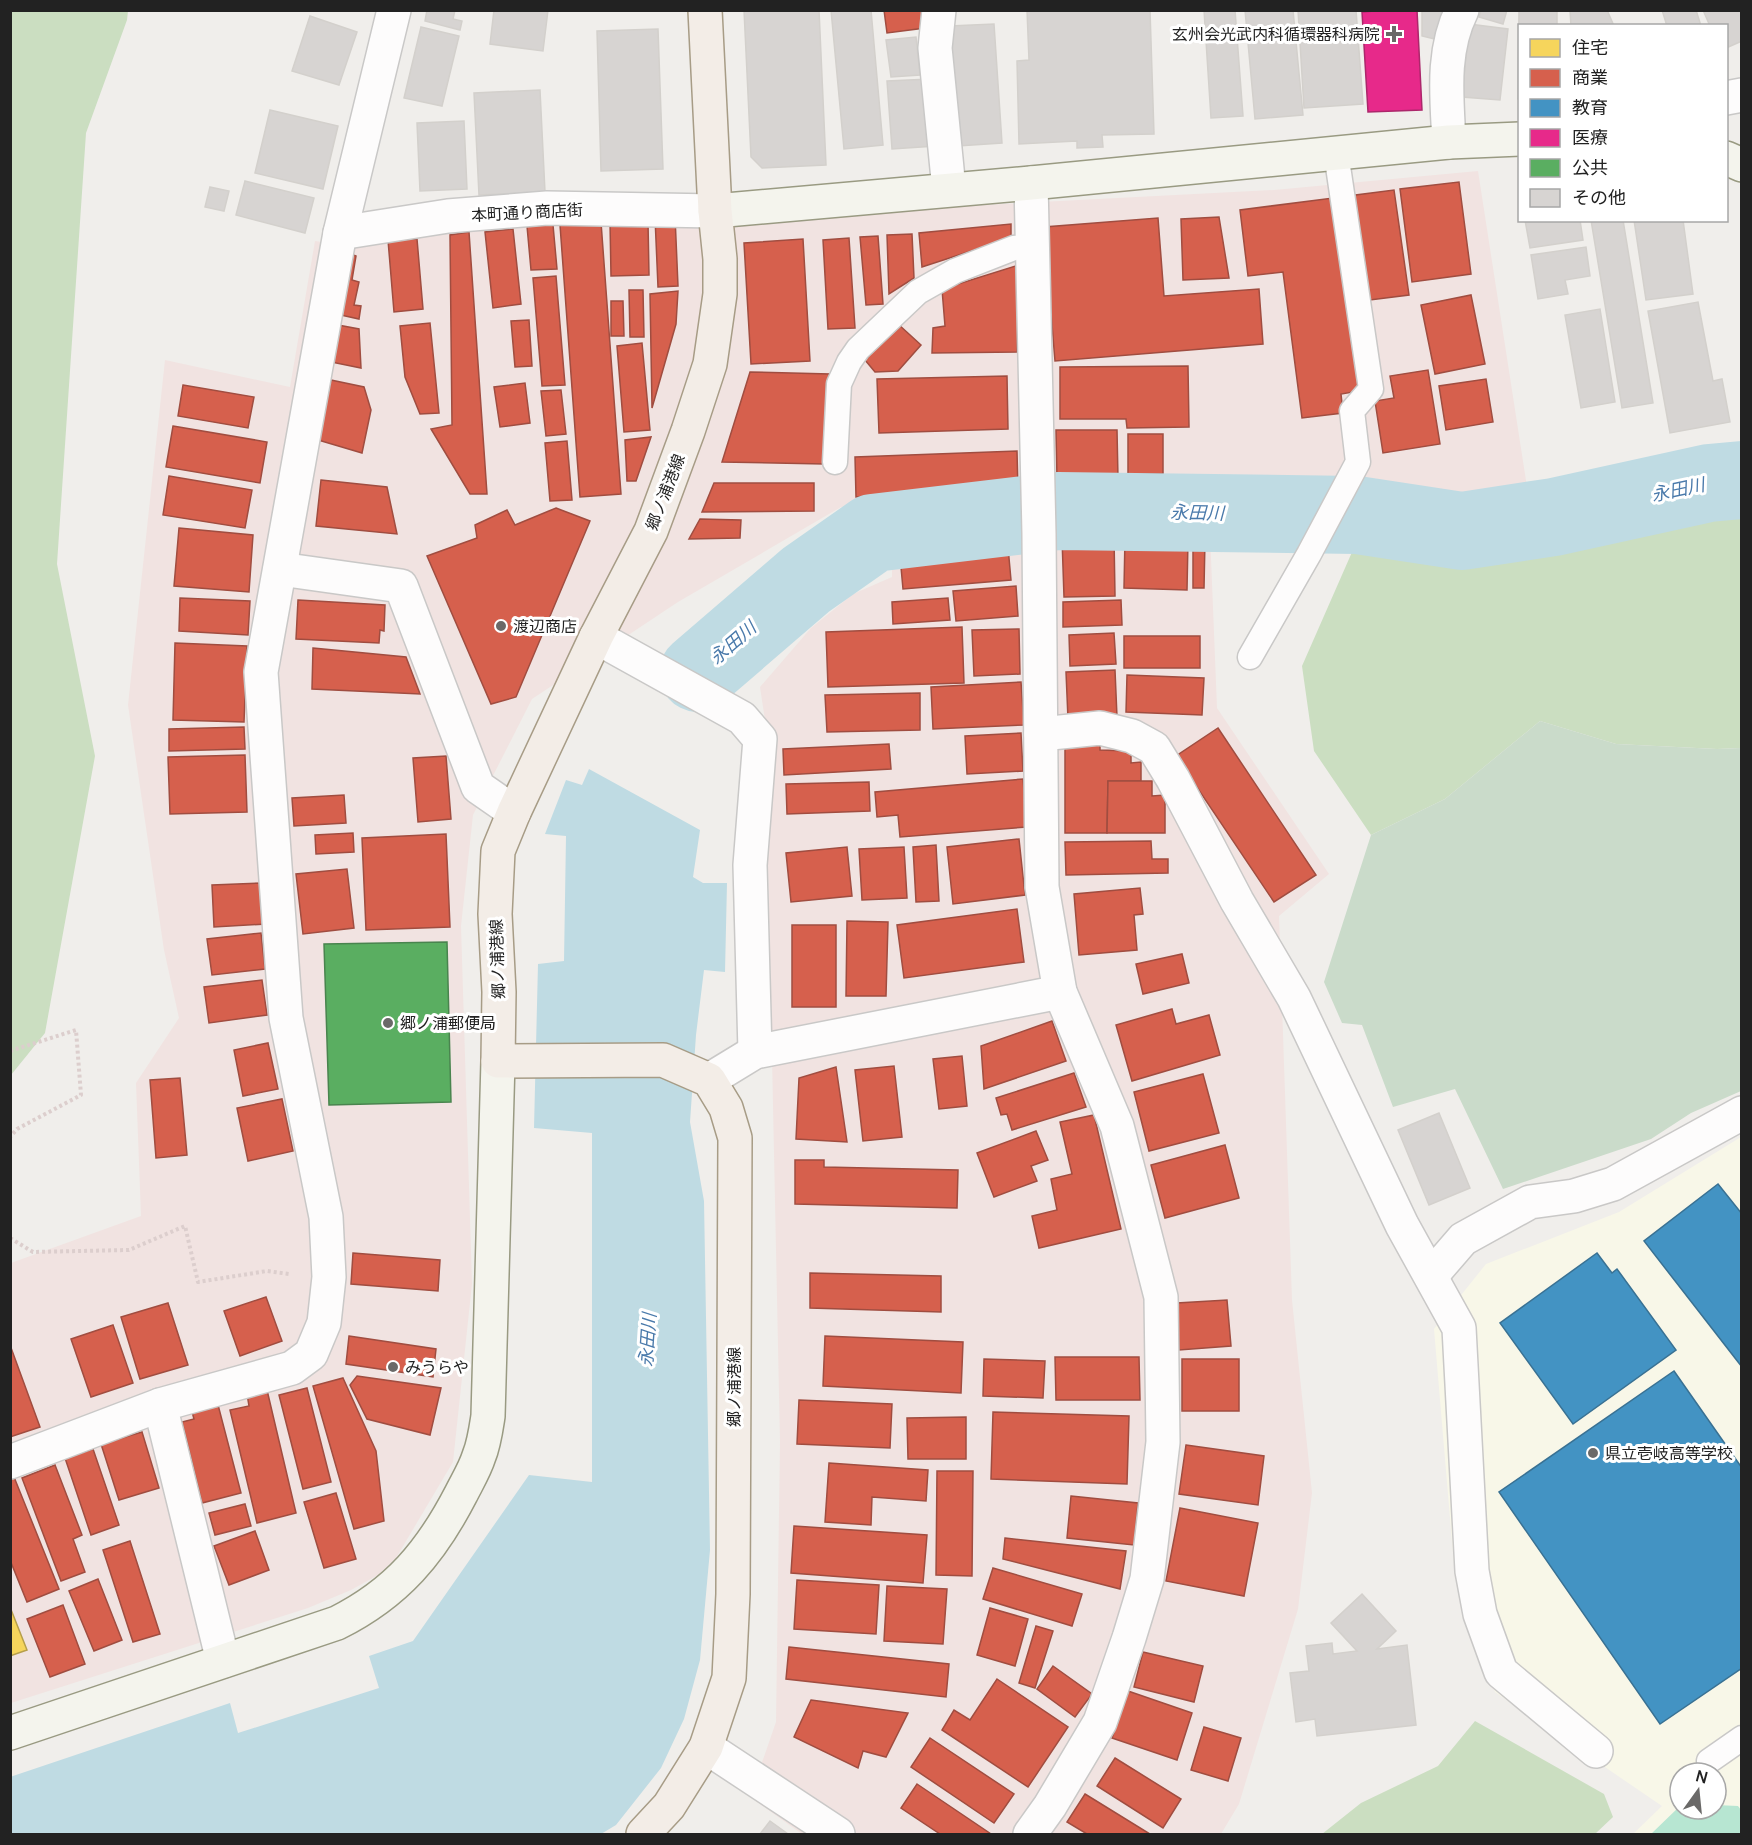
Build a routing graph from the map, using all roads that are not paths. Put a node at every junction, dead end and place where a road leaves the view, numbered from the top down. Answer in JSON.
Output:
{"nodes":[{"id":1,"x":394,"y":10,"type":"edge"},
{"id":2,"x":705,"y":10,"type":"edge"},
{"id":3,"x":939,"y":10,"type":"edge"},
{"id":4,"x":1462,"y":10,"type":"edge"},
{"id":5,"x":1518,"y":139,"type":"edge"},
{"id":6,"x":1449,"y":142,"type":"junction"},
{"id":7,"x":1335,"y":153,"type":"junction"},
{"id":8,"x":1728,"y":159,"type":"edge"},
{"id":9,"x":1742,"y":165,"type":"edge"},
{"id":10,"x":1031,"y":183,"type":"junction"},
{"id":11,"x":949,"y":189,"type":"junction"},
{"id":12,"x":715,"y":211,"type":"junction"},
{"id":13,"x":340,"y":233,"type":"junction"},
{"id":14,"x":1033,"y":246,"type":"junction"},
{"id":15,"x":835,"y":462,"type":"dead end"},
{"id":16,"x":280,"y":569,"type":"junction"},
{"id":17,"x":596,"y":637,"type":"junction"},
{"id":18,"x":1250,"y":657,"type":"dead end"},
{"id":19,"x":1041,"y":734,"type":"junction"},
{"id":20,"x":514,"y":812,"type":"junction"},
{"id":21,"x":1060,"y":992,"type":"junction"},
{"id":22,"x":755,"y":1052,"type":"junction"},
{"id":23,"x":498,"y":1061,"type":"junction"},
{"id":24,"x":709,"y":1080,"type":"junction"},
{"id":25,"x":1742,"y":1113,"type":"edge"},
{"id":26,"x":1431,"y":1276,"type":"junction"},
{"id":27,"x":160,"y":1405,"type":"junction"},
{"id":28,"x":10,"y":1462,"type":"edge"},
{"id":29,"x":223,"y":1661,"type":"junction"},
{"id":30,"x":10,"y":1733,"type":"edge"},
{"id":31,"x":1742,"y":1738,"type":"edge"},
{"id":32,"x":706,"y":1747,"type":"junction"},
{"id":33,"x":1596,"y":1751,"type":"dead end"},
{"id":34,"x":1709,"y":1761,"type":"dead end"},
{"id":35,"x":643,"y":1834,"type":"edge"},
{"id":36,"x":838,"y":1834,"type":"edge"},
{"id":37,"x":1030,"y":1834,"type":"edge"}],
"edges":[{"from":1,"to":13,"type":"street"},
{"from":2,"to":12,"type":"main road","name":"郷ノ浦港線"},
{"from":3,"to":11,"type":"street"},
{"from":4,"to":6,"type":"street"},
{"from":5,"to":6,"type":"street"},
{"from":6,"to":7,"type":"street"},
{"from":7,"to":10,"type":"street"},
{"from":7,"to":18,"type":"lane"},
{"from":8,"to":9,"type":"street"},
{"from":10,"to":11,"type":"street"},
{"from":10,"to":14,"type":"street"},
{"from":11,"to":12,"type":"street"},
{"from":12,"to":13,"type":"street","name":"本町通り商店街"},
{"from":12,"to":17,"type":"main road","name":"郷ノ浦港線"},
{"from":13,"to":16,"type":"street"},
{"from":14,"to":15,"type":"lane"},
{"from":14,"to":19,"type":"street"},
{"from":16,"to":20,"type":"street"},
{"from":16,"to":27,"type":"street"},
{"from":17,"to":20,"type":"main road","name":"郷ノ浦港線"},
{"from":17,"to":22,"type":"street"},
{"from":19,"to":21,"type":"street"},
{"from":19,"to":26,"type":"street"},
{"from":20,"to":23,"type":"main road","name":"郷ノ浦港線"},
{"from":21,"to":22,"type":"street"},
{"from":21,"to":37,"type":"street"},
{"from":22,"to":24,"type":"street"},
{"from":23,"to":24,"type":"main road"},
{"from":23,"to":29,"type":"street"},
{"from":24,"to":32,"type":"main road","name":"郷ノ浦港線"},
{"from":25,"to":26,"type":"street"},
{"from":26,"to":33,"type":"street"},
{"from":27,"to":28,"type":"street"},
{"from":27,"to":29,"type":"street"},
{"from":29,"to":30,"type":"street"},
{"from":31,"to":34,"type":"lane"},
{"from":32,"to":35,"type":"main road","name":"郷ノ浦港線"},
{"from":32,"to":36,"type":"street"}]}
